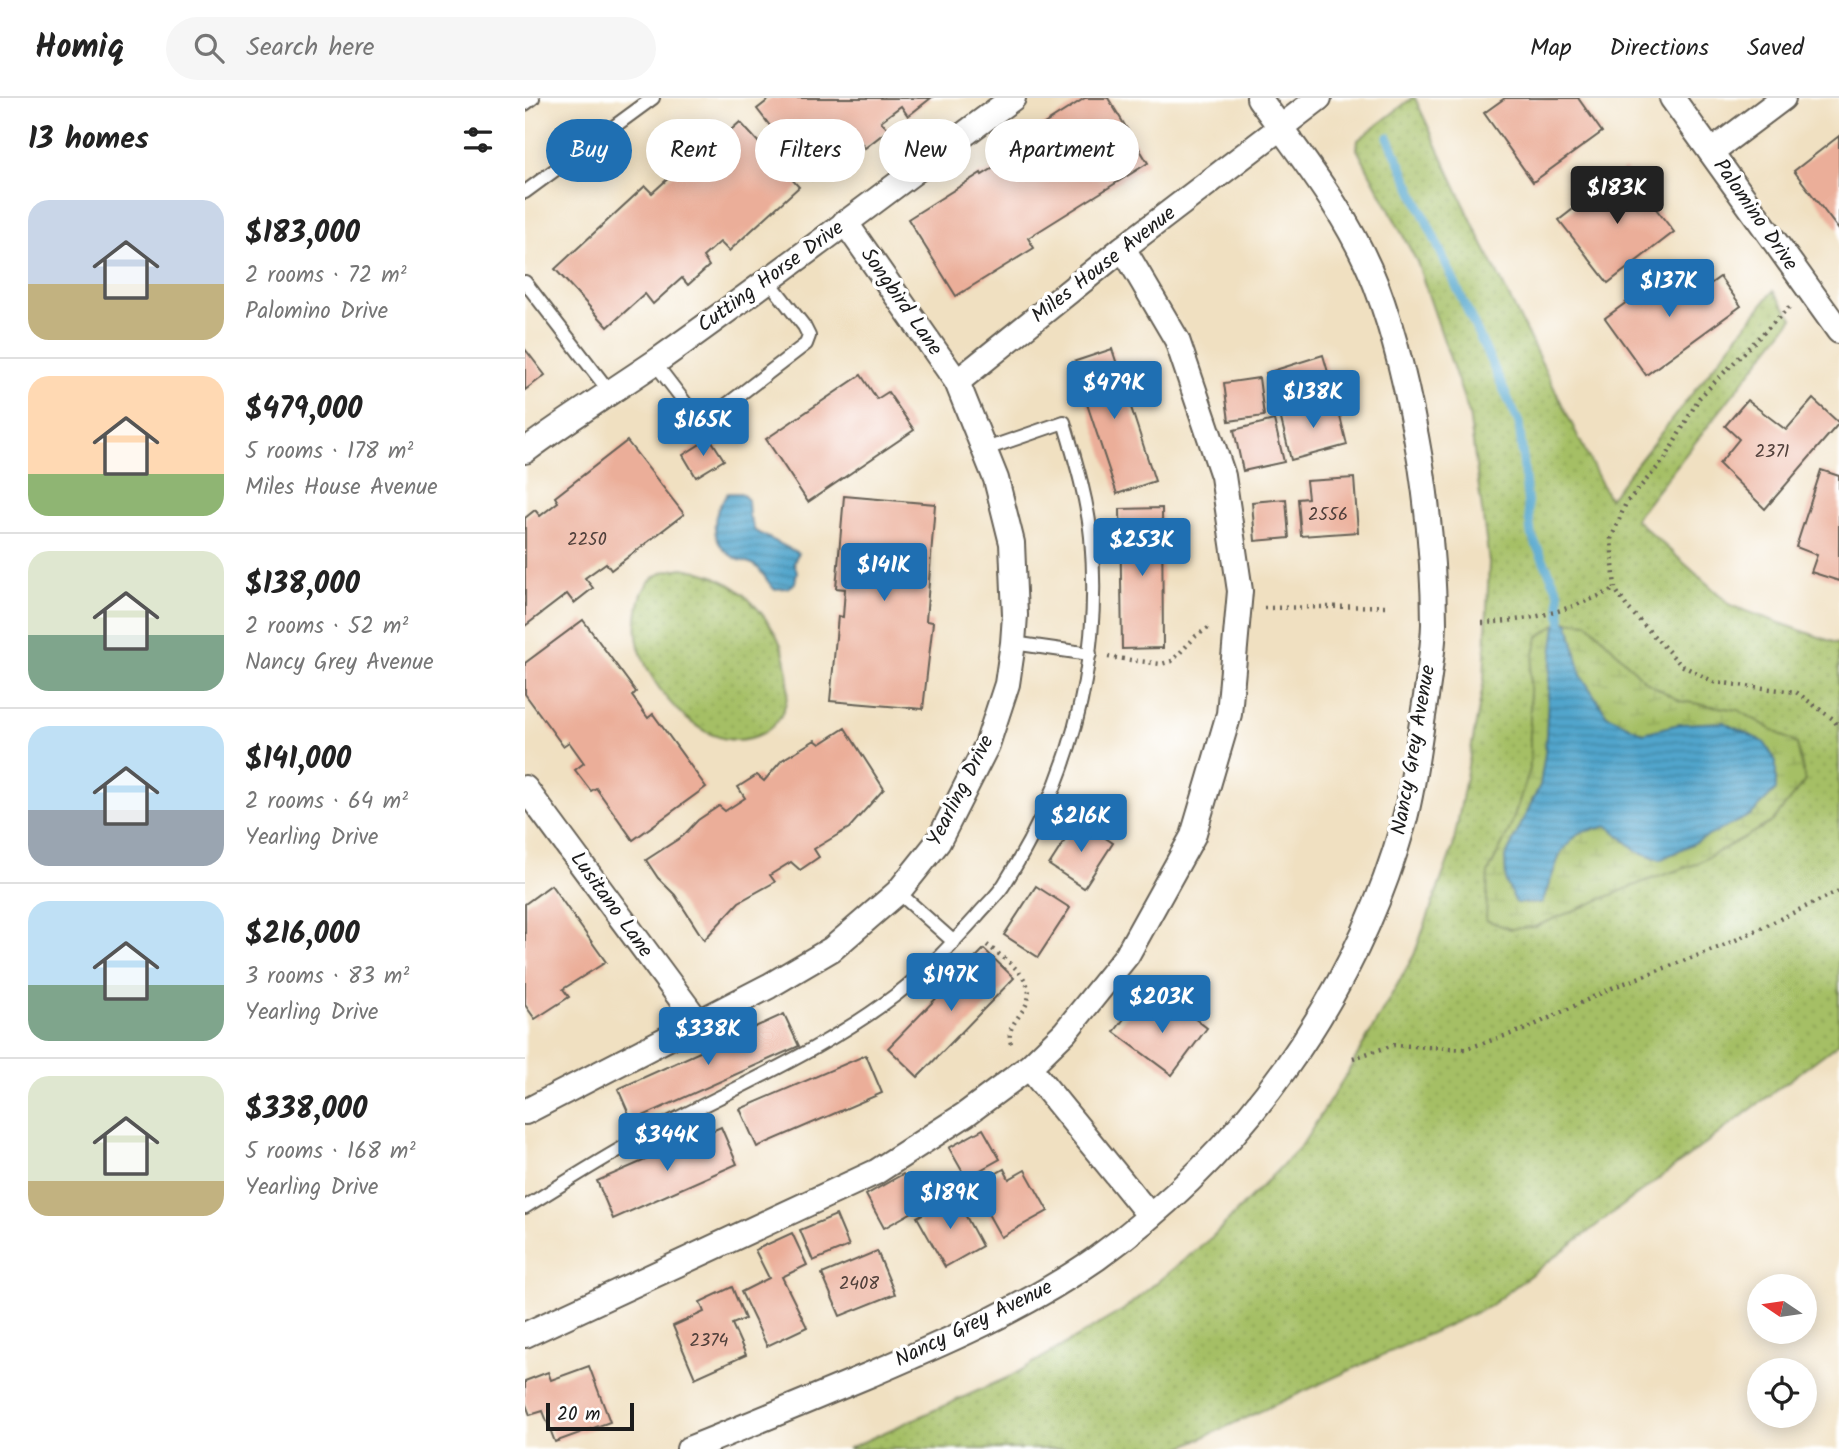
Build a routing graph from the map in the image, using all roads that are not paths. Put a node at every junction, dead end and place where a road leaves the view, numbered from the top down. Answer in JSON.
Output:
{"nodes":[{"id":1,"x":533,"y":98,"type":"edge"},
{"id":2,"x":653,"y":98,"type":"edge"},
{"id":3,"x":1013,"y":98,"type":"edge"},
{"id":4,"x":1259,"y":98,"type":"edge"},
{"id":5,"x":1319,"y":98,"type":"edge"},
{"id":6,"x":1672,"y":98,"type":"edge"},
{"id":7,"x":1783,"y":98,"type":"edge"},
{"id":8,"x":525,"y":104,"type":"edge"},
{"id":9,"x":1280,"y":127,"type":"junction"},
{"id":10,"x":1711,"y":152,"type":"junction"},
{"id":11,"x":525,"y":192,"type":"edge"},
{"id":12,"x":845,"y":222,"type":"junction"},
{"id":13,"x":1123,"y":248,"type":"junction"},
{"id":14,"x":768,"y":280,"type":"junction"},
{"id":15,"x":525,"y":282,"type":"edge"},
{"id":16,"x":1839,"y":331,"type":"edge"},
{"id":17,"x":654,"y":362,"type":"junction"},
{"id":18,"x":957,"y":382,"type":"junction"},
{"id":19,"x":609,"y":391,"type":"junction"},
{"id":20,"x":982,"y":450,"type":"junction"},
{"id":21,"x":525,"y":451,"type":"edge"},
{"id":22,"x":1013,"y":643,"type":"junction"},
{"id":23,"x":1090,"y":654,"type":"junction"},
{"id":24,"x":525,"y":788,"type":"edge"},
{"id":25,"x":898,"y":892,"type":"junction"},
{"id":26,"x":954,"y":942,"type":"junction"},
{"id":27,"x":698,"y":1022,"type":"junction"},
{"id":28,"x":1029,"y":1067,"type":"junction"},
{"id":29,"x":525,"y":1112,"type":"edge"},
{"id":30,"x":525,"y":1207,"type":"edge"},
{"id":31,"x":1150,"y":1216,"type":"junction"},
{"id":32,"x":525,"y":1335,"type":"edge"},
{"id":33,"x":800,"y":1404,"type":"junction"},
{"id":34,"x":689,"y":1449,"type":"edge"},
{"id":35,"x":731,"y":1449,"type":"edge"}],
"edges":[{"from":1,"to":8,"type":"lane"},
{"from":2,"to":11,"type":"lane"},
{"from":3,"to":12,"type":"street","name":"Cutting Horse Drive"},
{"from":4,"to":9,"type":"street","name":"Nancy Grey Avenue"},
{"from":5,"to":9,"type":"street","name":"Miles House Avenue"},
{"from":6,"to":10,"type":"street","name":"Palomino Drive"},
{"from":7,"to":10,"type":"street"},
{"from":9,"to":13,"type":"street","name":"Miles House Avenue"},
{"from":9,"to":31,"type":"street","name":"Nancy Grey Avenue"},
{"from":10,"to":16,"type":"street","name":"Palomino Drive"},
{"from":12,"to":14,"type":"street","name":"Cutting Horse Drive"},
{"from":12,"to":18,"type":"street","name":"Songbird Lane"},
{"from":13,"to":18,"type":"street","name":"Miles House Avenue"},
{"from":13,"to":28,"type":"street"},
{"from":14,"to":17,"type":"street","name":"Cutting Horse Drive"},
{"from":14,"to":17,"type":"lane"},
{"from":15,"to":19,"type":"lane"},
{"from":17,"to":19,"type":"street","name":"Cutting Horse Drive"},
{"from":18,"to":20,"type":"street","name":"Yearling Drive"},
{"from":19,"to":21,"type":"street","name":"Cutting Horse Drive"},
{"from":20,"to":22,"type":"street","name":"Yearling Drive"},
{"from":20,"to":23,"type":"lane"},
{"from":22,"to":23,"type":"lane"},
{"from":22,"to":25,"type":"street","name":"Yearling Drive"},
{"from":23,"to":26,"type":"lane"},
{"from":24,"to":27,"type":"street","name":"Lusitano Lane"},
{"from":25,"to":26,"type":"lane"},
{"from":25,"to":27,"type":"street","name":"Yearling Drive"},
{"from":26,"to":30,"type":"lane"},
{"from":27,"to":29,"type":"street","name":"Yearling Drive"},
{"from":28,"to":31,"type":"street"},
{"from":28,"to":32,"type":"street"},
{"from":31,"to":33,"type":"street","name":"Nancy Grey Avenue"},
{"from":33,"to":34,"type":"street","name":"Nancy Grey Avenue"},
{"from":33,"to":35,"type":"street","name":"Nancy Grey Avenue"}]}
